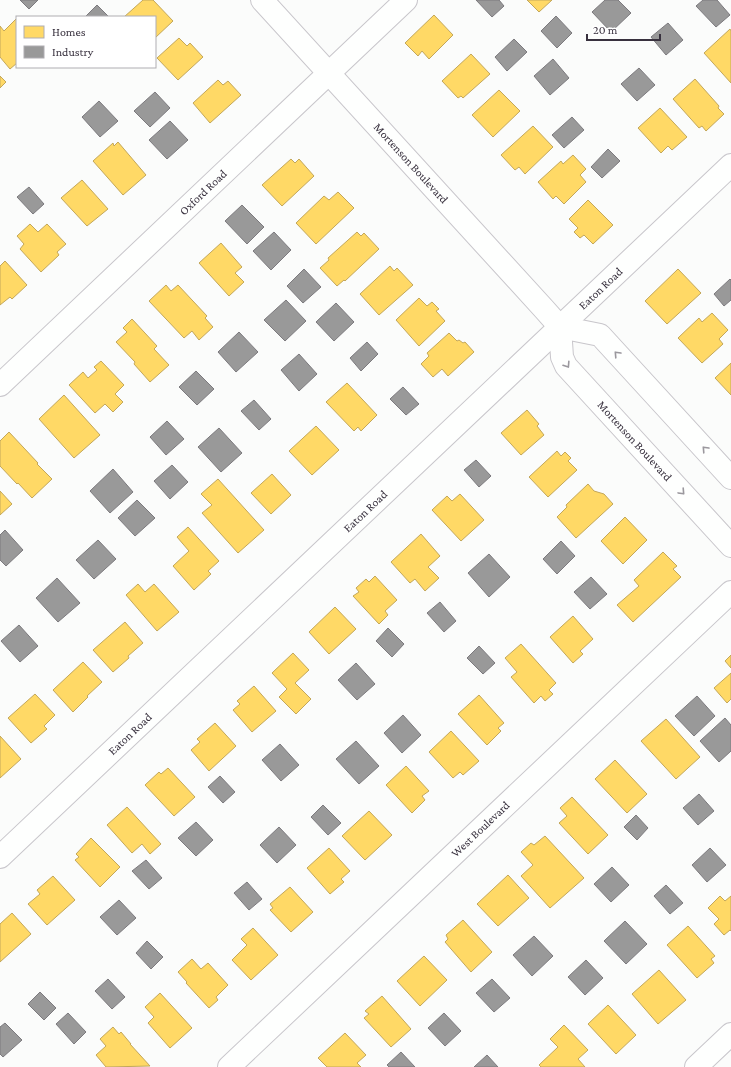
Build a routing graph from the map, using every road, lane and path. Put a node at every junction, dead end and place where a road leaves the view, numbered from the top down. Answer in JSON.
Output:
{"nodes":[{"id":1,"x":262,"y":0,"type":"edge"},
{"id":2,"x":406,"y":0,"type":"edge"},
{"id":3,"x":329,"y":73,"type":"junction"},
{"id":4,"x":731,"y":165,"type":"edge"},
{"id":5,"x":560,"y":327,"type":"junction"},
{"id":6,"x":0,"y":385,"type":"edge"},
{"id":7,"x":731,"y":478,"type":"edge"},
{"id":8,"x":731,"y":546,"type":"edge"},
{"id":9,"x":731,"y":592,"type":"edge"},
{"id":10,"x":0,"y":857,"type":"edge"},
{"id":11,"x":731,"y":1034,"type":"edge"},
{"id":12,"x":229,"y":1067,"type":"edge"},
{"id":13,"x":696,"y":1067,"type":"edge"}],
"edges":[{"from":1,"to":3,"type":"street","name":"Mortenson Boulevard"},
{"from":2,"to":3,"type":"street","name":"Oxford Road"},
{"from":3,"to":5,"type":"street","name":"Mortenson Boulevard"},
{"from":3,"to":6,"type":"street","name":"Oxford Road"},
{"from":4,"to":5,"type":"street","name":"Eaton Road"},
{"from":7,"to":5,"type":"street","one_way":true},
{"from":5,"to":8,"type":"street","name":"Mortenson Boulevard","one_way":true},
{"from":5,"to":10,"type":"street","name":"Eaton Road"},
{"from":9,"to":12,"type":"street","name":"West Boulevard"},
{"from":11,"to":13,"type":"street"}]}
